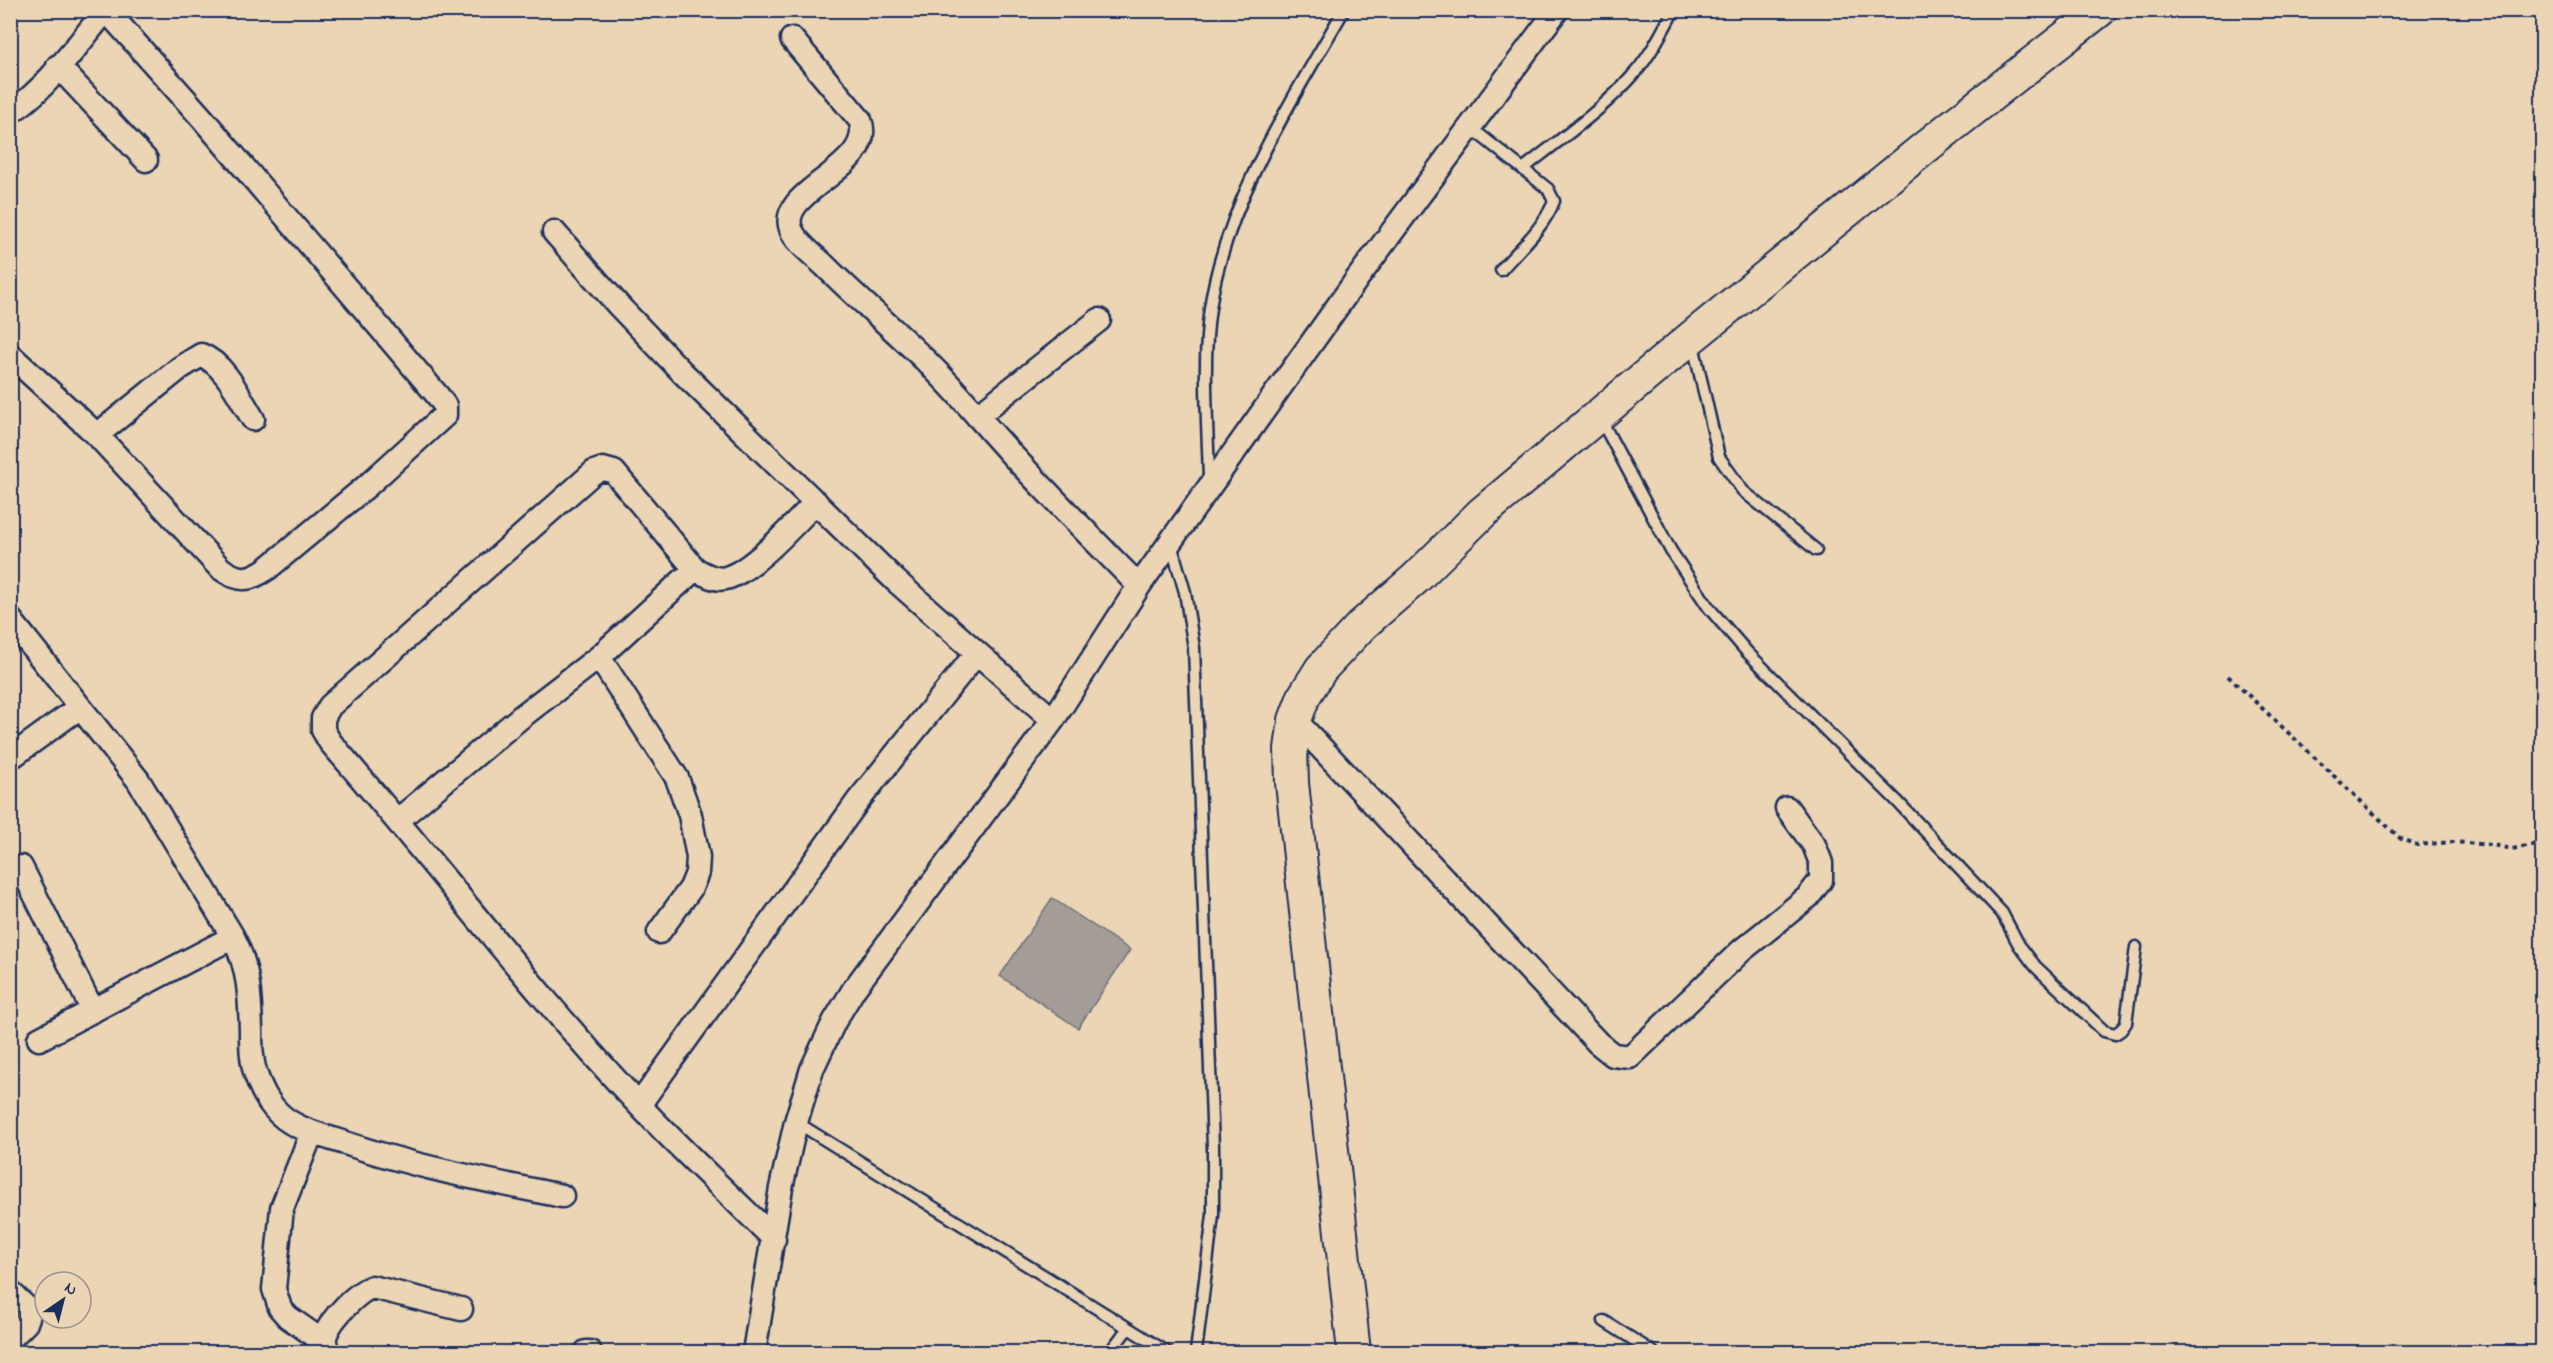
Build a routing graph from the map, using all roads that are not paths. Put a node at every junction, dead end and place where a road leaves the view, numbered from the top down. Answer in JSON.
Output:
{"nodes":[{"id":1,"x":106,"y":10,"type":"edge"},
{"id":2,"x":1344,"y":10,"type":"edge"},
{"id":3,"x":1557,"y":10,"type":"edge"},
{"id":4,"x":1674,"y":10,"type":"edge"},
{"id":5,"x":2100,"y":10,"type":"edge"},
{"id":6,"x":792,"y":39,"type":"dead end"},
{"id":7,"x":58,"y":66,"type":"junction"},
{"id":8,"x":10,"y":112,"type":"edge"},
{"id":9,"x":1470,"y":126,"type":"junction"},
{"id":10,"x":146,"y":160,"type":"dead end"},
{"id":11,"x":1523,"y":170,"type":"junction"},
{"id":12,"x":554,"y":232,"type":"dead end"},
{"id":13,"x":1501,"y":270,"type":"dead end"},
{"id":14,"x":1099,"y":320,"type":"dead end"},
{"id":15,"x":1692,"y":337,"type":"junction"},
{"id":16,"x":16,"y":368,"type":"edge"},
{"id":17,"x":1599,"y":415,"type":"junction"},
{"id":18,"x":977,"y":416,"type":"junction"},
{"id":19,"x":253,"y":418,"type":"dead end"},
{"id":20,"x":97,"y":435,"type":"junction"},
{"id":21,"x":1209,"y":487,"type":"junction"},
{"id":22,"x":816,"y":502,"type":"junction"},
{"id":23,"x":1170,"y":542,"type":"junction"},
{"id":24,"x":1816,"y":550,"type":"dead end"},
{"id":25,"x":695,"y":569,"type":"junction"},
{"id":26,"x":1139,"y":586,"type":"junction"},
{"id":27,"x":10,"y":619,"type":"edge"},
{"id":28,"x":976,"y":654,"type":"junction"},
{"id":29,"x":599,"y":657,"type":"junction"},
{"id":30,"x":80,"y":707,"type":"junction"},
{"id":31,"x":1053,"y":720,"type":"junction"},
{"id":32,"x":1295,"y":720,"type":"junction"},
{"id":33,"x":10,"y":758,"type":"edge"},
{"id":34,"x":1786,"y":808,"type":"dead end"},
{"id":35,"x":398,"y":820,"type":"junction"},
{"id":36,"x":21,"y":867,"type":"dead end"},
{"id":37,"x":659,"y":932,"type":"dead end"},
{"id":38,"x":233,"y":937,"type":"junction"},
{"id":39,"x":2136,"y":947,"type":"dead end"},
{"id":40,"x":93,"y":1011,"type":"junction"},
{"id":41,"x":39,"y":1039,"type":"dead end"},
{"id":42,"x":639,"y":1105,"type":"junction"},
{"id":43,"x":796,"y":1122,"type":"junction"},
{"id":44,"x":312,"y":1132,"type":"junction"},
{"id":45,"x":562,"y":1196,"type":"dead end"},
{"id":46,"x":774,"y":1239,"type":"junction"},
{"id":47,"x":10,"y":1292,"type":"edge"},
{"id":48,"x":461,"y":1309,"type":"dead end"},
{"id":49,"x":1604,"y":1321,"type":"dead end"},
{"id":50,"x":1128,"y":1328,"type":"junction"},
{"id":51,"x":10,"y":1340,"type":"edge"},
{"id":52,"x":326,"y":1348,"type":"edge"},
{"id":53,"x":585,"y":1353,"type":"edge"},
{"id":54,"x":590,"y":1353,"type":"edge"},
{"id":55,"x":754,"y":1353,"type":"edge"},
{"id":56,"x":1110,"y":1353,"type":"edge"},
{"id":57,"x":1167,"y":1353,"type":"edge"},
{"id":58,"x":1196,"y":1353,"type":"edge"},
{"id":59,"x":1354,"y":1353,"type":"edge"},
{"id":60,"x":1653,"y":1353,"type":"edge"}],
"edges":[{"from":1,"to":7,"type":"street"},
{"from":1,"to":20,"type":"street"},
{"from":2,"to":21,"type":"lane"},
{"from":3,"to":9,"type":"street"},
{"from":4,"to":11,"type":"lane"},
{"from":5,"to":15,"type":"street"},
{"from":6,"to":18,"type":"street"},
{"from":7,"to":8,"type":"street"},
{"from":7,"to":10,"type":"street"},
{"from":9,"to":11,"type":"lane"},
{"from":9,"to":21,"type":"street"},
{"from":11,"to":13,"type":"lane"},
{"from":12,"to":22,"type":"street"},
{"from":14,"to":18,"type":"street"},
{"from":15,"to":17,"type":"street"},
{"from":15,"to":24,"type":"lane"},
{"from":16,"to":20,"type":"street"},
{"from":17,"to":32,"type":"street"},
{"from":17,"to":39,"type":"lane"},
{"from":18,"to":26,"type":"street"},
{"from":19,"to":20,"type":"street"},
{"from":21,"to":23,"type":"street"},
{"from":22,"to":25,"type":"street"},
{"from":22,"to":28,"type":"street"},
{"from":23,"to":26,"type":"street"},
{"from":23,"to":58,"type":"lane"},
{"from":25,"to":29,"type":"street"},
{"from":25,"to":35,"type":"street"},
{"from":26,"to":31,"type":"street"},
{"from":27,"to":30,"type":"street"},
{"from":28,"to":31,"type":"street"},
{"from":28,"to":42,"type":"street"},
{"from":29,"to":35,"type":"street"},
{"from":29,"to":37,"type":"street"},
{"from":30,"to":33,"type":"street"},
{"from":30,"to":38,"type":"street"},
{"from":31,"to":43,"type":"street"},
{"from":32,"to":34,"type":"street"},
{"from":32,"to":59,"type":"street"},
{"from":35,"to":42,"type":"street"},
{"from":36,"to":40,"type":"street"},
{"from":38,"to":40,"type":"street"},
{"from":38,"to":44,"type":"street"},
{"from":40,"to":41,"type":"street"},
{"from":42,"to":46,"type":"street"},
{"from":43,"to":46,"type":"street"},
{"from":43,"to":50,"type":"lane"},
{"from":44,"to":45,"type":"street"},
{"from":44,"to":52,"type":"street"},
{"from":46,"to":55,"type":"street"},
{"from":47,"to":51,"type":"street"},
{"from":48,"to":52,"type":"street"},
{"from":49,"to":60,"type":"lane"},
{"from":50,"to":56,"type":"lane"},
{"from":50,"to":57,"type":"lane"},
{"from":53,"to":54,"type":"street"}]}
